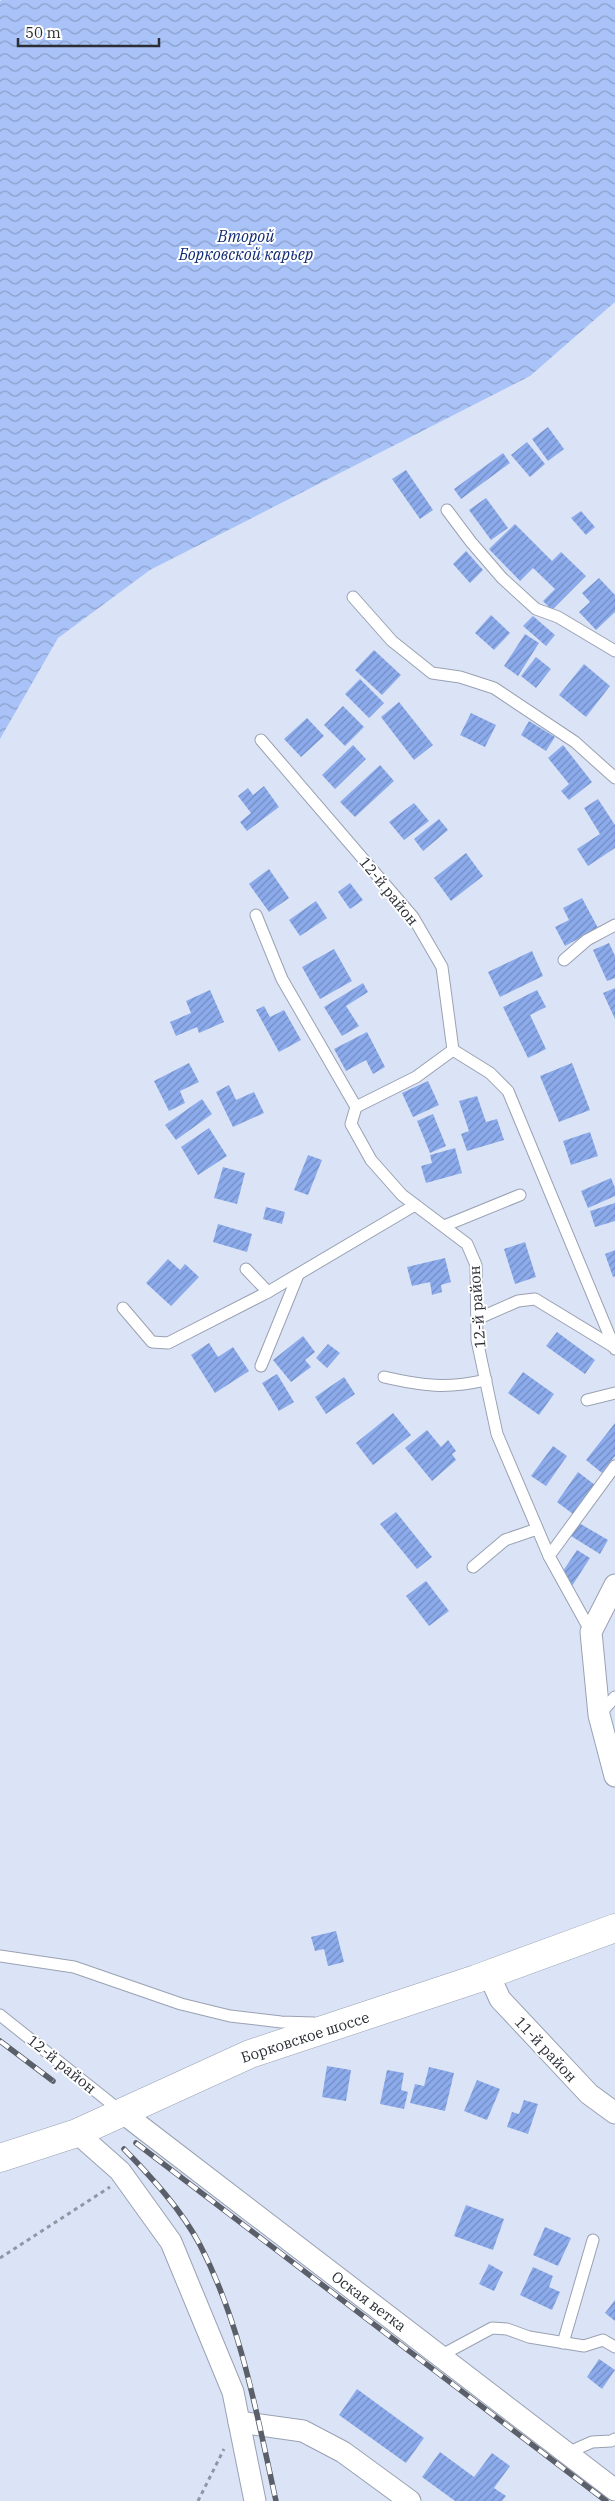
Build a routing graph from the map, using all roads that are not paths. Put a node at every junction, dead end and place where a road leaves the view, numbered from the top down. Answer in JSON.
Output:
{"nodes":[{"id":1,"x":447,"y":510,"type":"dead end"},
{"id":2,"x":353,"y":597,"type":"dead end"},
{"id":3,"x":615,"y":651,"type":"edge"},
{"id":4,"x":261,"y":740,"type":"dead end"},
{"id":5,"x":615,"y":778,"type":"edge"},
{"id":6,"x":256,"y":915,"type":"dead end"},
{"id":7,"x":615,"y":925,"type":"edge"},
{"id":8,"x":564,"y":960,"type":"dead end"},
{"id":9,"x":452,"y":1050,"type":"junction"},
{"id":10,"x":356,"y":1107,"type":"junction"},
{"id":11,"x":520,"y":1195,"type":"dead end"},
{"id":12,"x":415,"y":1205,"type":"junction"},
{"id":13,"x":444,"y":1226,"type":"junction"},
{"id":14,"x":246,"y":1269,"type":"dead end"},
{"id":15,"x":298,"y":1275,"type":"junction"},
{"id":16,"x":268,"y":1292,"type":"junction"},
{"id":17,"x":123,"y":1308,"type":"dead end"},
{"id":18,"x":477,"y":1319,"type":"junction"},
{"id":19,"x":615,"y":1348,"type":"edge"},
{"id":20,"x":261,"y":1366,"type":"dead end"},
{"id":21,"x":384,"y":1377,"type":"dead end"},
{"id":22,"x":486,"y":1380,"type":"junction"},
{"id":23,"x":615,"y":1393,"type":"edge"},
{"id":24,"x":587,"y":1400,"type":"dead end"},
{"id":25,"x":615,"y":1466,"type":"edge"},
{"id":26,"x":537,"y":1529,"type":"junction"},
{"id":27,"x":549,"y":1556,"type":"junction"},
{"id":28,"x":473,"y":1567,"type":"dead end"},
{"id":29,"x":615,"y":1585,"type":"edge"},
{"id":30,"x":591,"y":1632,"type":"junction"},
{"id":31,"x":615,"y":1697,"type":"edge"},
{"id":32,"x":599,"y":1715,"type":"junction"},
{"id":33,"x":615,"y":1776,"type":"edge"},
{"id":34,"x":615,"y":1928,"type":"edge"},
{"id":35,"x":0,"y":1956,"type":"edge"},
{"id":36,"x":489,"y":1975,"type":"junction"},
{"id":37,"x":0,"y":2015,"type":"edge"},
{"id":38,"x":348,"y":2023,"type":"junction"},
{"id":39,"x":123,"y":2113,"type":"junction"},
{"id":40,"x":615,"y":2113,"type":"edge"},
{"id":41,"x":77,"y":2133,"type":"junction"},
{"id":42,"x":0,"y":2158,"type":"edge"},
{"id":43,"x":593,"y":2240,"type":"dead end"},
{"id":44,"x":563,"y":2342,"type":"junction"},
{"id":45,"x":615,"y":2347,"type":"edge"},
{"id":46,"x":440,"y":2356,"type":"junction"},
{"id":47,"x":239,"y":2422,"type":"junction"},
{"id":48,"x":615,"y":2439,"type":"edge"},
{"id":49,"x":567,"y":2453,"type":"junction"},
{"id":50,"x":615,"y":2490,"type":"edge"},
{"id":51,"x":254,"y":2501,"type":"edge"},
{"id":52,"x":410,"y":2501,"type":"edge"}],
"edges":[{"from":1,"to":3,"type":"lane"},
{"from":2,"to":5,"type":"lane"},
{"from":4,"to":9,"type":"lane","name":"12-й район"},
{"from":6,"to":10,"type":"lane"},
{"from":7,"to":8,"type":"lane"},
{"from":9,"to":10,"type":"lane"},
{"from":9,"to":19,"type":"lane"},
{"from":10,"to":12,"type":"lane","name":"12-й район"},
{"from":11,"to":13,"type":"lane"},
{"from":12,"to":13,"type":"lane","name":"12-й район"},
{"from":12,"to":15,"type":"lane"},
{"from":13,"to":18,"type":"lane","name":"12-й район"},
{"from":14,"to":16,"type":"lane"},
{"from":15,"to":16,"type":"lane"},
{"from":15,"to":20,"type":"lane"},
{"from":16,"to":17,"type":"lane"},
{"from":18,"to":19,"type":"lane"},
{"from":18,"to":22,"type":"lane","name":"12-й район"},
{"from":21,"to":22,"type":"lane"},
{"from":22,"to":26,"type":"lane","name":"12-й район"},
{"from":23,"to":24,"type":"lane"},
{"from":25,"to":27,"type":"lane"},
{"from":26,"to":27,"type":"lane","name":"12-й район"},
{"from":26,"to":28,"type":"lane"},
{"from":27,"to":30,"type":"lane","name":"12-й район"},
{"from":29,"to":30,"type":"street"},
{"from":30,"to":32,"type":"street"},
{"from":31,"to":32,"type":"lane"},
{"from":32,"to":33,"type":"street"},
{"from":34,"to":36,"type":"street","name":"Борковское шоссе"},
{"from":35,"to":38,"type":"lane"},
{"from":36,"to":38,"type":"street","name":"Борковское шоссе"},
{"from":36,"to":40,"type":"street","name":"11-й район"},
{"from":37,"to":39,"type":"lane","name":"12-й район"},
{"from":38,"to":39,"type":"street","name":"Борковское шоссе"},
{"from":39,"to":41,"type":"street","name":"Борковское шоссе"},
{"from":39,"to":46,"type":"street","name":"Оская ветка"},
{"from":41,"to":42,"type":"street","name":"Борковское шоссе"},
{"from":41,"to":47,"type":"street"},
{"from":43,"to":44,"type":"lane"},
{"from":44,"to":45,"type":"lane"},
{"from":44,"to":46,"type":"lane"},
{"from":46,"to":49,"type":"street","name":"Оская ветка"},
{"from":47,"to":51,"type":"street"},
{"from":47,"to":52,"type":"street"},
{"from":48,"to":49,"type":"lane"},
{"from":49,"to":50,"type":"street","name":"Оская ветка"}]}
